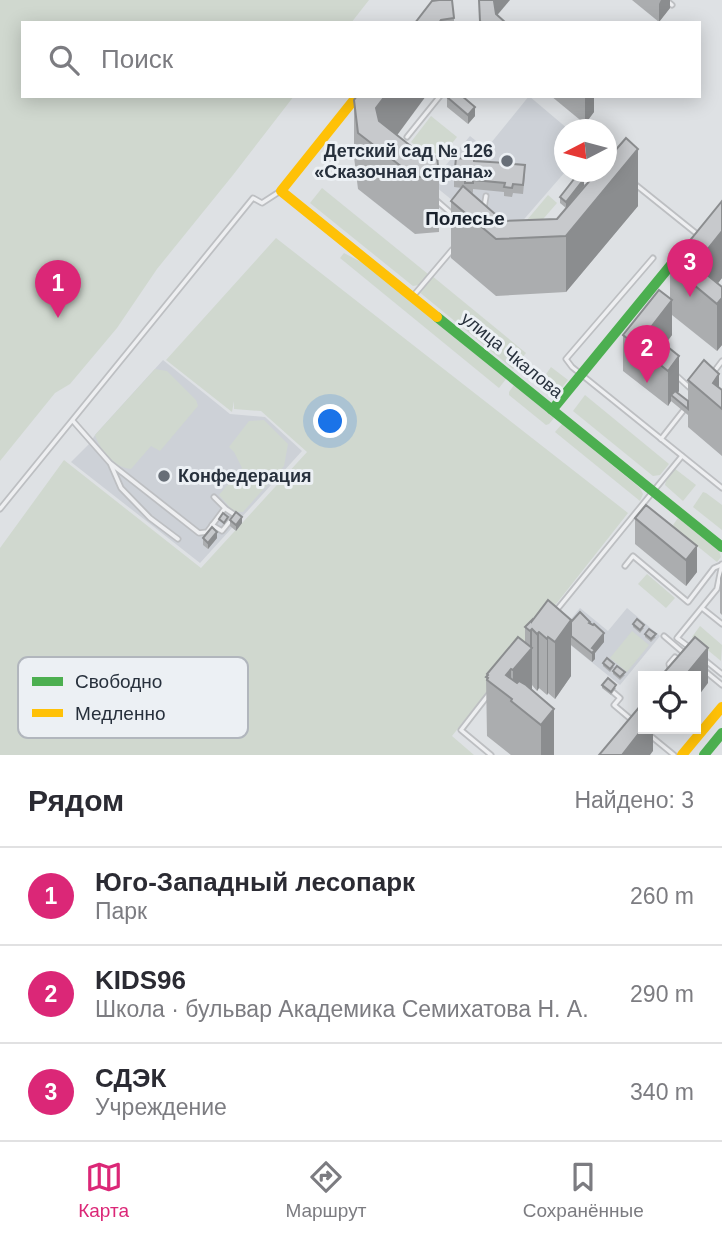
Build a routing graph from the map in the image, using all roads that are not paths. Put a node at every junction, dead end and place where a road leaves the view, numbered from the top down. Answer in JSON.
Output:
{"nodes":[{"id":1,"x":666,"y":0,"type":"edge"},
{"id":2,"x":672,"y":5,"type":"dead end"},
{"id":3,"x":355,"y":98,"type":"edge"},
{"id":4,"x":438,"y":98,"type":"edge"},
{"id":5,"x":407,"y":137,"type":"dead end"},
{"id":6,"x":586,"y":182,"type":"edge"},
{"id":7,"x":588,"y":182,"type":"edge"},
{"id":8,"x":581,"y":184,"type":"edge"},
{"id":9,"x":634,"y":184,"type":"edge"},
{"id":10,"x":587,"y":189,"type":"edge"},
{"id":11,"x":281,"y":191,"type":"junction"},
{"id":12,"x":486,"y":196,"type":"dead end"},
{"id":13,"x":435,"y":200,"type":"edge"},
{"id":14,"x":452,"y":214,"type":"edge"},
{"id":15,"x":481,"y":214,"type":"edge"},
{"id":16,"x":698,"y":232,"type":"edge"},
{"id":17,"x":452,"y":249,"type":"dead end"},
{"id":18,"x":684,"y":249,"type":"edge"},
{"id":19,"x":653,"y":258,"type":"dead end"},
{"id":20,"x":413,"y":296,"type":"junction"},
{"id":21,"x":722,"y":360,"type":"edge"},
{"id":22,"x":582,"y":374,"type":"junction"},
{"id":23,"x":711,"y":375,"type":"edge"},
{"id":24,"x":678,"y":377,"type":"edge"},
{"id":25,"x":696,"y":394,"type":"edge"},
{"id":26,"x":552,"y":410,"type":"junction"},
{"id":27,"x":683,"y":411,"type":"edge"},
{"id":28,"x":73,"y":421,"type":"junction"},
{"id":29,"x":661,"y":439,"type":"junction"},
{"id":30,"x":682,"y":456,"type":"junction"},
{"id":31,"x":110,"y":463,"type":"junction"},
{"id":32,"x":722,"y":488,"type":"edge"},
{"id":33,"x":654,"y":492,"type":"junction"},
{"id":34,"x":214,"y":497,"type":"dead end"},
{"id":35,"x":225,"y":508,"type":"junction"},
{"id":36,"x":0,"y":509,"type":"edge"},
{"id":37,"x":212,"y":525,"type":"junction"},
{"id":38,"x":178,"y":539,"type":"dead end"},
{"id":39,"x":722,"y":547,"type":"edge"},
{"id":40,"x":722,"y":564,"type":"edge"},
{"id":41,"x":625,"y":566,"type":"dead end"},
{"id":42,"x":702,"y":608,"type":"junction"},
{"id":43,"x":549,"y":619,"type":"edge"},
{"id":44,"x":722,"y":624,"type":"edge"},
{"id":45,"x":664,"y":636,"type":"dead end"},
{"id":46,"x":695,"y":653,"type":"edge"},
{"id":47,"x":692,"y":660,"type":"edge"},
{"id":48,"x":704,"y":660,"type":"edge"},
{"id":49,"x":680,"y":661,"type":"edge"},
{"id":50,"x":702,"y":668,"type":"edge"},
{"id":51,"x":671,"y":671,"type":"edge"},
{"id":52,"x":722,"y":674,"type":"edge"},
{"id":53,"x":722,"y":685,"type":"edge"},
{"id":54,"x":613,"y":692,"type":"edge"},
{"id":55,"x":489,"y":694,"type":"edge"},
{"id":56,"x":722,"y":707,"type":"edge"},
{"id":57,"x":638,"y":725,"type":"edge"},
{"id":58,"x":722,"y":733,"type":"edge"},
{"id":59,"x":649,"y":734,"type":"dead end"},
{"id":60,"x":491,"y":755,"type":"edge"},
{"id":61,"x":674,"y":755,"type":"edge"},
{"id":62,"x":682,"y":755,"type":"edge"},
{"id":63,"x":704,"y":755,"type":"edge"}],
"edges":[{"from":1,"to":2,"type":"lane"},
{"from":3,"to":11,"type":"street"},
{"from":4,"to":5,"type":"lane"},
{"from":6,"to":8,"type":"lane"},
{"from":7,"to":10,"type":"lane"},
{"from":9,"to":16,"type":"lane"},
{"from":11,"to":20,"type":"street","name":"улица Чкалова"},
{"from":11,"to":28,"type":"lane"},
{"from":12,"to":15,"type":"lane"},
{"from":13,"to":14,"type":"lane"},
{"from":17,"to":20,"type":"lane"},
{"from":18,"to":22,"type":"street"},
{"from":19,"to":22,"type":"lane"},
{"from":20,"to":26,"type":"street","name":"улица Чкалова"},
{"from":21,"to":23,"type":"lane"},
{"from":22,"to":26,"type":"street"},
{"from":22,"to":29,"type":"lane"},
{"from":24,"to":25,"type":"lane"},
{"from":26,"to":33,"type":"street","name":"улица Чкалова"},
{"from":27,"to":29,"type":"lane"},
{"from":28,"to":31,"type":"lane"},
{"from":28,"to":36,"type":"lane"},
{"from":29,"to":30,"type":"lane"},
{"from":30,"to":32,"type":"lane"},
{"from":30,"to":33,"type":"lane"},
{"from":31,"to":37,"type":"lane"},
{"from":31,"to":38,"type":"lane"},
{"from":33,"to":39,"type":"street","name":"улица Чкалова"},
{"from":33,"to":43,"type":"lane"},
{"from":34,"to":35,"type":"lane"},
{"from":35,"to":37,"type":"lane"},
{"from":35,"to":37,"type":"lane"},
{"from":40,"to":41,"type":"lane"},
{"from":40,"to":42,"type":"lane"},
{"from":42,"to":44,"type":"lane"},
{"from":42,"to":46,"type":"lane"},
{"from":45,"to":47,"type":"lane"},
{"from":48,"to":52,"type":"lane"},
{"from":49,"to":51,"type":"lane"},
{"from":50,"to":53,"type":"lane"},
{"from":54,"to":57,"type":"lane"},
{"from":55,"to":60,"type":"lane"},
{"from":56,"to":62,"type":"street"},
{"from":58,"to":63,"type":"street"},
{"from":59,"to":61,"type":"lane"}]}
